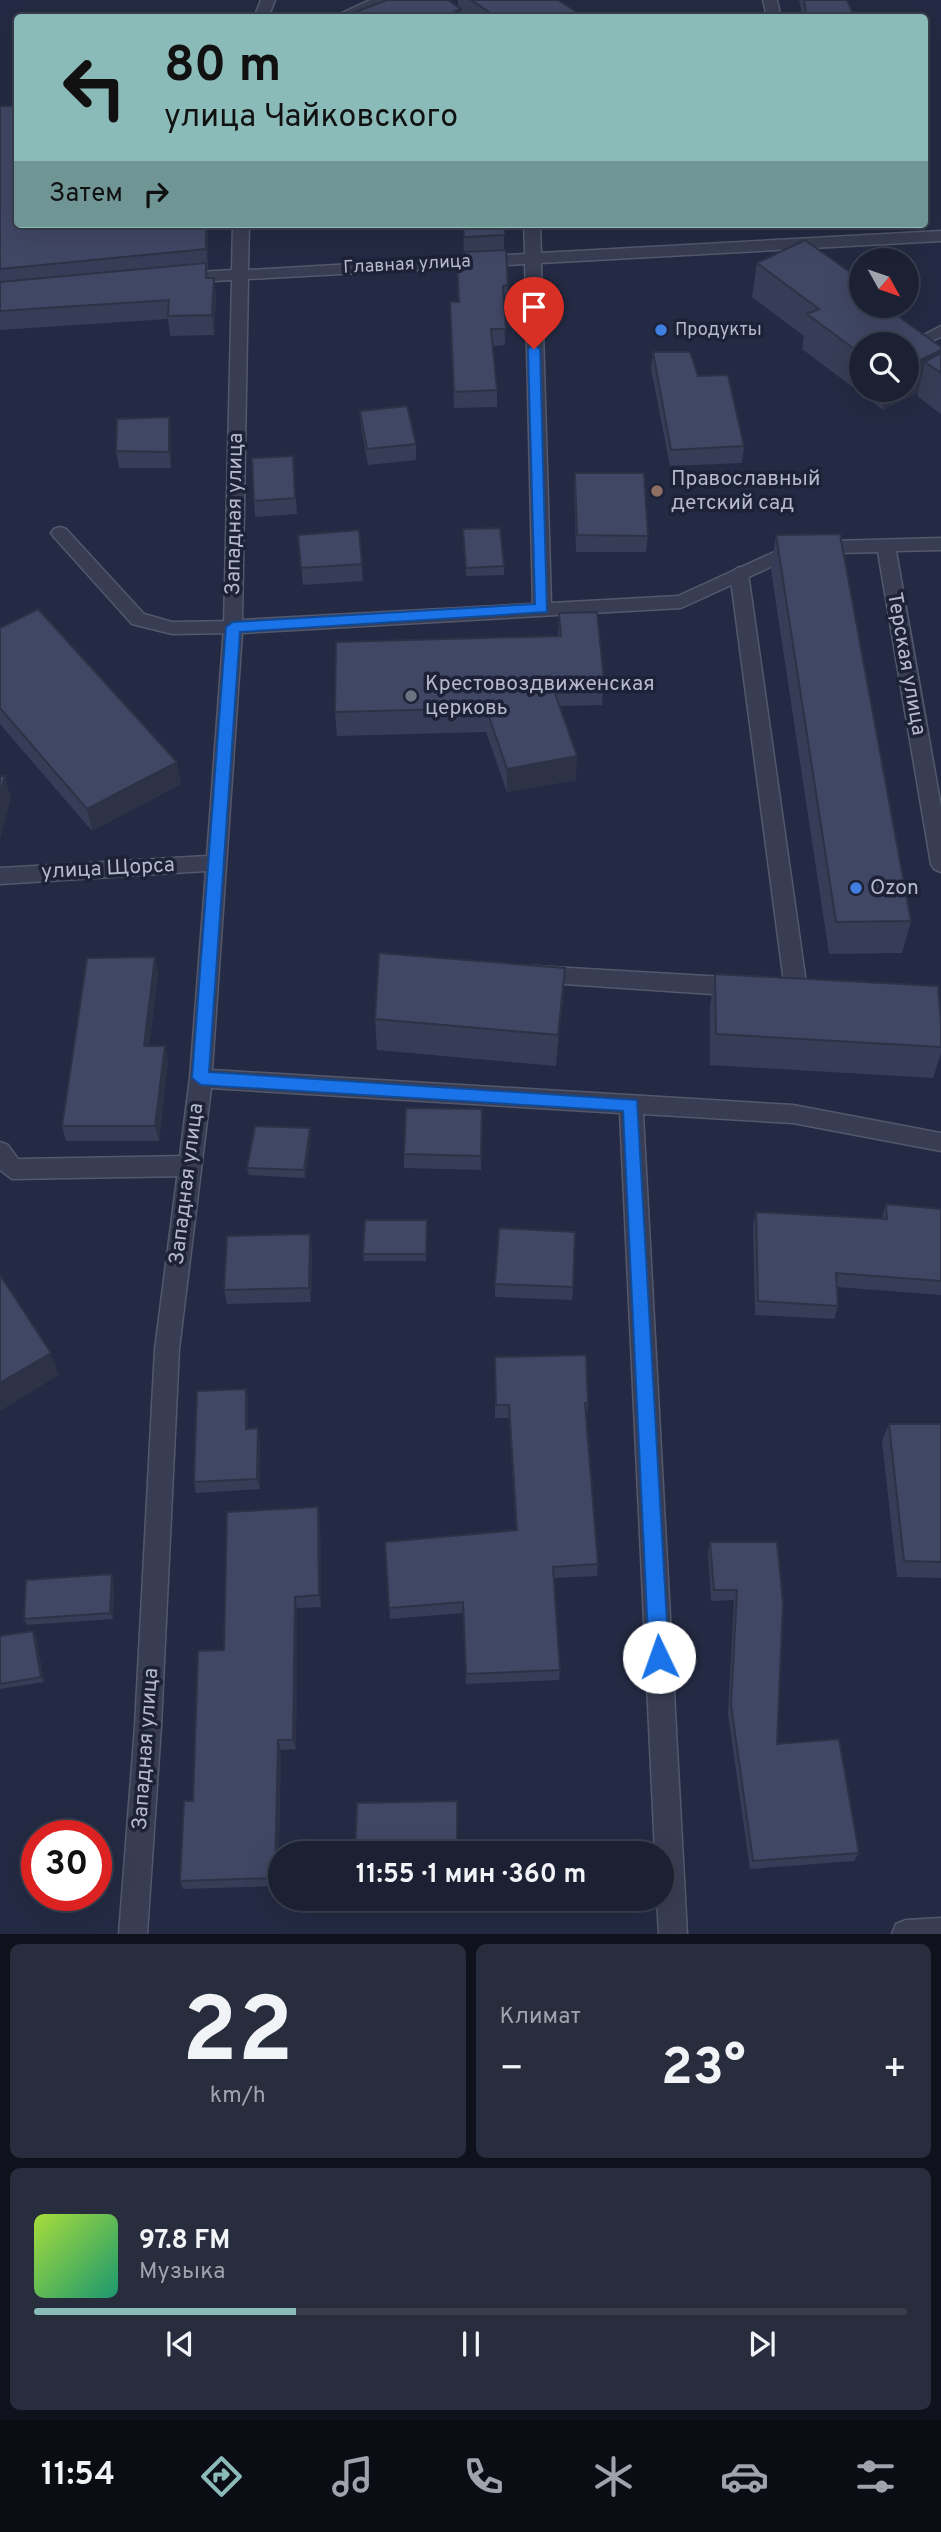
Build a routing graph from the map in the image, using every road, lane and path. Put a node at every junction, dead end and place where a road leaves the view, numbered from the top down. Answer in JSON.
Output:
{"nodes":[{"id":1,"x":382,"y":0,"type":"edge"},
{"id":2,"x":348,"y":14,"type":"edge"},
{"id":3,"x":241,"y":228,"type":"edge"},
{"id":4,"x":532,"y":228,"type":"edge"},
{"id":5,"x":823,"y":228,"type":"edge"},
{"id":6,"x":941,"y":236,"type":"edge"},
{"id":7,"x":826,"y":243,"type":"junction"},
{"id":8,"x":531,"y":260,"type":"junction"},
{"id":9,"x":238,"y":273,"type":"junction"},
{"id":10,"x":164,"y":280,"type":"edge"},
{"id":11,"x":941,"y":331,"type":"edge"},
{"id":12,"x":924,"y":340,"type":"edge"},
{"id":13,"x":60,"y":533,"type":"dead end"},
{"id":14,"x":941,"y":544,"type":"edge"},
{"id":15,"x":886,"y":547,"type":"junction"},
{"id":16,"x":739,"y":573,"type":"junction"},
{"id":17,"x":542,"y":609,"type":"junction"},
{"id":18,"x":233,"y":627,"type":"junction"},
{"id":19,"x":937,"y":820,"type":"edge"},
{"id":20,"x":216,"y":863,"type":"junction"},
{"id":21,"x":941,"y":864,"type":"edge"},
{"id":22,"x":0,"y":876,"type":"edge"},
{"id":23,"x":518,"y":973,"type":"edge"},
{"id":24,"x":796,"y":990,"type":"junction"},
{"id":25,"x":822,"y":990,"type":"edge"},
{"id":26,"x":201,"y":1078,"type":"junction"},
{"id":27,"x":631,"y":1105,"type":"junction"},
{"id":28,"x":941,"y":1142,"type":"edge"},
{"id":29,"x":0,"y":1152,"type":"edge"},
{"id":30,"x":189,"y":1166,"type":"junction"},
{"id":31,"x":941,"y":1932,"type":"edge"},
{"id":32,"x":133,"y":1934,"type":"edge"},
{"id":33,"x":673,"y":1934,"type":"edge"},
{"id":34,"x":906,"y":1934,"type":"edge"}],
"edges":[{"from":1,"to":2,"type":"street"},
{"from":3,"to":9,"type":"street","name":"Западная улица"},
{"from":4,"to":8,"type":"street"},
{"from":5,"to":7,"type":"street"},
{"from":6,"to":7,"type":"street","name":"Главная улица"},
{"from":7,"to":8,"type":"street","name":"Главная улица"},
{"from":8,"to":9,"type":"street","name":"Главная улица"},
{"from":8,"to":17,"type":"street"},
{"from":9,"to":10,"type":"street","name":"Главная улица"},
{"from":9,"to":18,"type":"street","name":"Западная улица"},
{"from":11,"to":12,"type":"street"},
{"from":13,"to":18,"type":"street"},
{"from":14,"to":15,"type":"street"},
{"from":15,"to":16,"type":"street"},
{"from":15,"to":19,"type":"street","name":"Терская улица"},
{"from":16,"to":17,"type":"street"},
{"from":16,"to":24,"type":"street"},
{"from":17,"to":18,"type":"street"},
{"from":18,"to":20,"type":"street","name":"Западная улица"},
{"from":19,"to":21,"type":"street","name":"Терская улица"},
{"from":20,"to":22,"type":"street","name":"улица Щорса"},
{"from":20,"to":26,"type":"street","name":"Западная улица"},
{"from":23,"to":24,"type":"street"},
{"from":24,"to":25,"type":"street"},
{"from":26,"to":27,"type":"street"},
{"from":26,"to":30,"type":"street","name":"Западная улица"},
{"from":27,"to":28,"type":"street"},
{"from":27,"to":33,"type":"street"},
{"from":29,"to":30,"type":"street"},
{"from":30,"to":32,"type":"street","name":"Западная улица"},
{"from":31,"to":34,"type":"street"}]}
